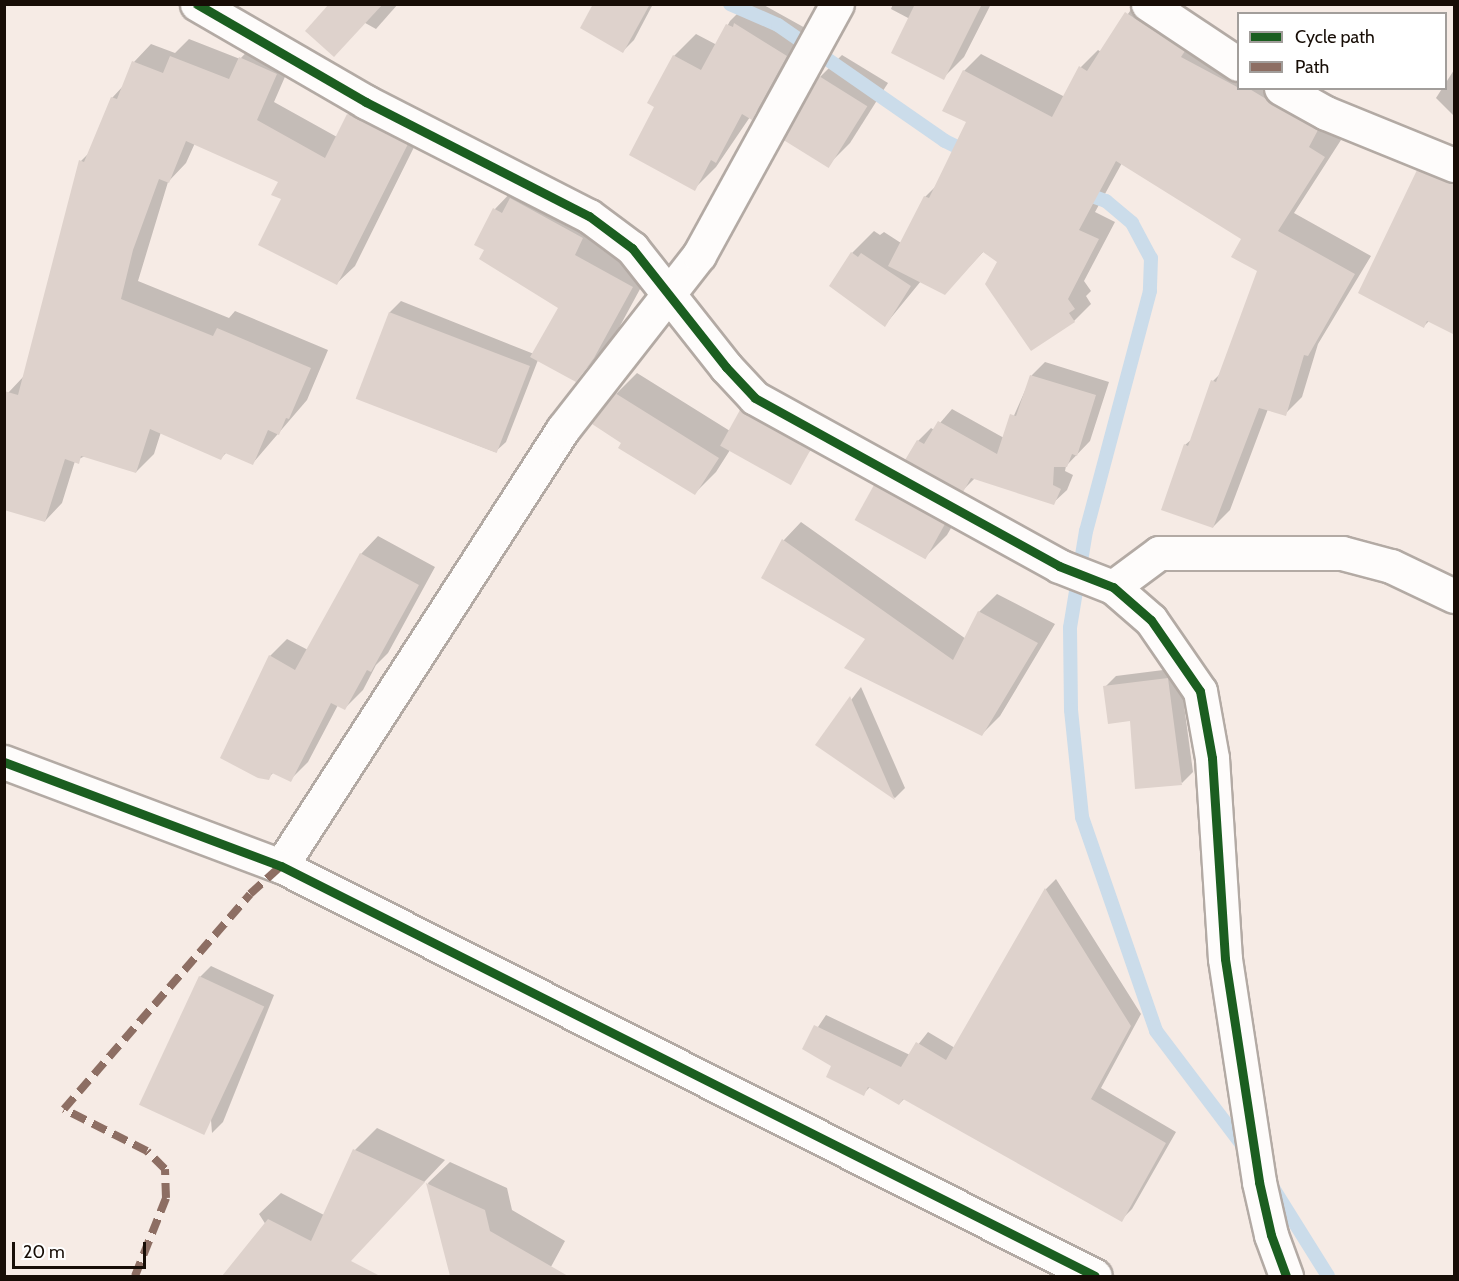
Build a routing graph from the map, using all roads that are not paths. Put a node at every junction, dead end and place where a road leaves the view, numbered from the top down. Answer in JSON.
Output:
{"nodes":[{"id":1,"x":196,"y":4,"type":"edge"},
{"id":2,"x":1148,"y":4,"type":"edge"},
{"id":3,"x":829,"y":18,"type":"edge"},
{"id":4,"x":1237,"y":63,"type":"edge"},
{"id":5,"x":1285,"y":90,"type":"edge"},
{"id":6,"x":1455,"y":165,"type":"edge"},
{"id":7,"x":670,"y":293,"type":"junction"},
{"id":8,"x":1103,"y":583,"type":"junction"},
{"id":9,"x":1455,"y":596,"type":"edge"},
{"id":10,"x":4,"y":762,"type":"edge"},
{"id":11,"x":281,"y":866,"type":"junction"},
{"id":12,"x":1095,"y":1276,"type":"edge"},
{"id":13,"x":1286,"y":1276,"type":"edge"}],
"edges":[{"from":1,"to":7,"type":"street"},
{"from":2,"to":4,"type":"street"},
{"from":3,"to":7,"type":"street"},
{"from":5,"to":6,"type":"street"},
{"from":7,"to":8,"type":"street"},
{"from":7,"to":11,"type":"street"},
{"from":8,"to":9,"type":"street"},
{"from":8,"to":13,"type":"street"},
{"from":10,"to":11,"type":"street"},
{"from":11,"to":12,"type":"street"}]}
